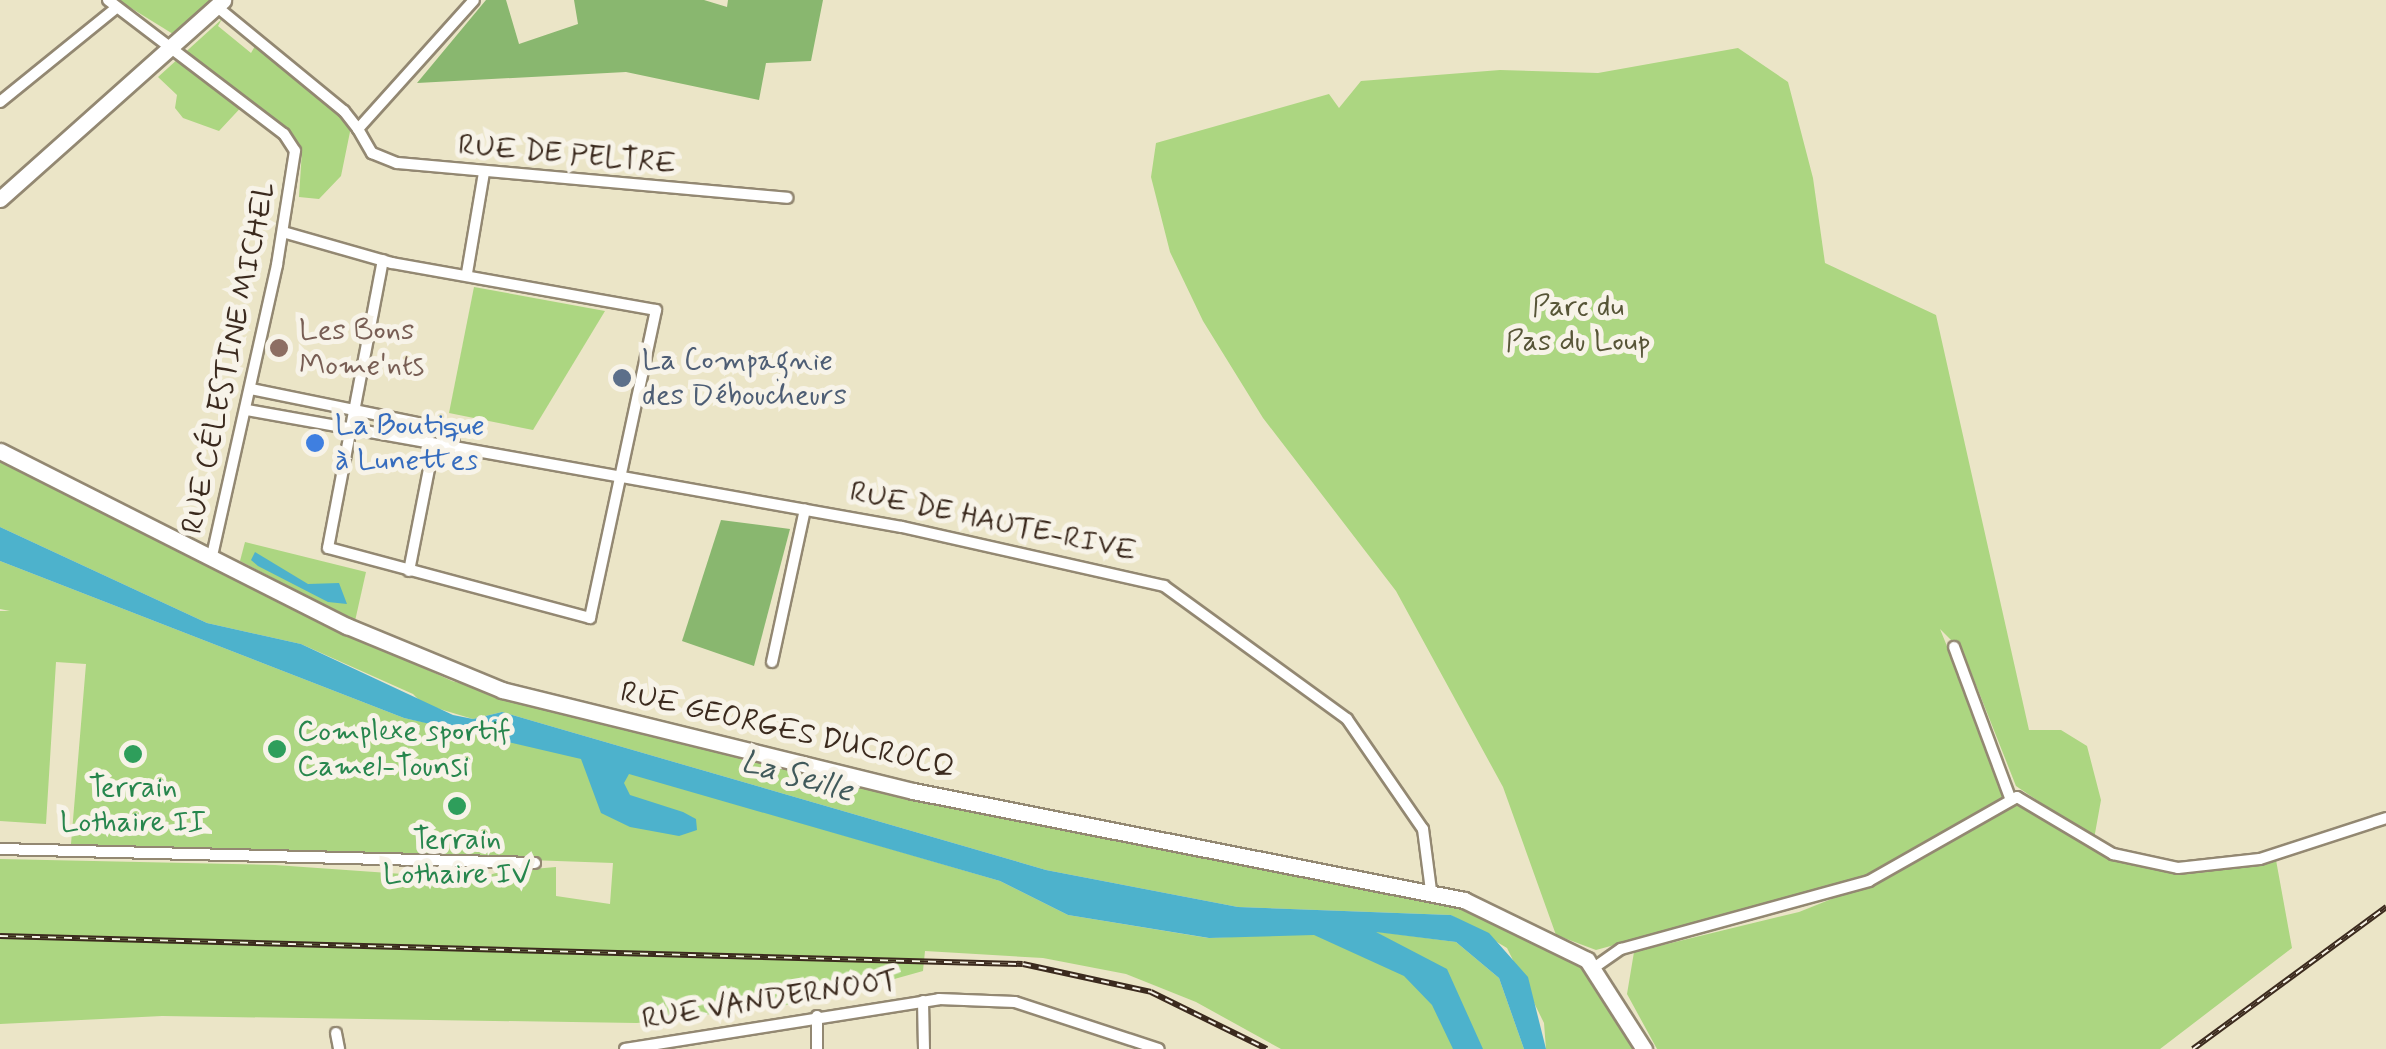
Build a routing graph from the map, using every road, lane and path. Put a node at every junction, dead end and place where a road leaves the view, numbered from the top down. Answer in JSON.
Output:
{"nodes":[{"id":1,"x":474,"y":0,"type":"edge"},
{"id":2,"x":220,"y":3,"type":"edge"},
{"id":3,"x":112,"y":4,"type":"edge"},
{"id":4,"x":174,"y":47,"type":"junction"},
{"id":5,"x":0,"y":102,"type":"edge"},
{"id":6,"x":358,"y":129,"type":"junction"},
{"id":7,"x":484,"y":172,"type":"junction"},
{"id":8,"x":2,"y":194,"type":"edge"},
{"id":9,"x":787,"y":198,"type":"dead end"},
{"id":10,"x":284,"y":232,"type":"junction"},
{"id":11,"x":384,"y":260,"type":"junction"},
{"id":12,"x":467,"y":274,"type":"junction"},
{"id":13,"x":251,"y":389,"type":"junction"},
{"id":14,"x":247,"y":410,"type":"junction"},
{"id":15,"x":354,"y":410,"type":"junction"},
{"id":16,"x":349,"y":430,"type":"junction"},
{"id":17,"x":437,"y":430,"type":"junction"},
{"id":18,"x":454,"y":442,"type":"junction"},
{"id":19,"x":433,"y":448,"type":"junction"},
{"id":20,"x":0,"y":452,"type":"edge"},
{"id":21,"x":622,"y":475,"type":"junction"},
{"id":22,"x":805,"y":510,"type":"junction"},
{"id":23,"x":212,"y":556,"type":"junction"},
{"id":24,"x":409,"y":571,"type":"junction"},
{"id":25,"x":1954,"y":648,"type":"dead end"},
{"id":26,"x":772,"y":662,"type":"dead end"},
{"id":27,"x":2011,"y":800,"type":"junction"},
{"id":28,"x":2386,"y":818,"type":"edge"},
{"id":29,"x":0,"y":849,"type":"edge"},
{"id":30,"x":535,"y":863,"type":"dead end"},
{"id":31,"x":1431,"y":892,"type":"junction"},
{"id":32,"x":1595,"y":967,"type":"junction"},
{"id":33,"x":923,"y":1002,"type":"junction"},
{"id":34,"x":817,"y":1016,"type":"junction"},
{"id":35,"x":336,"y":1033,"type":"dead end"},
{"id":36,"x":339,"y":1049,"type":"edge"},
{"id":37,"x":625,"y":1049,"type":"edge"},
{"id":38,"x":817,"y":1049,"type":"edge"},
{"id":39,"x":924,"y":1049,"type":"edge"},
{"id":40,"x":1158,"y":1049,"type":"edge"},
{"id":41,"x":1644,"y":1049,"type":"edge"}],
"edges":[{"from":1,"to":6,"type":"street"},
{"from":2,"to":4,"type":"street"},
{"from":2,"to":6,"type":"street","name":"RUE DE PELTRE"},
{"from":3,"to":4,"type":"street"},
{"from":3,"to":5,"type":"street"},
{"from":4,"to":8,"type":"street"},
{"from":4,"to":10,"type":"street","name":"RUE CÉLESTINE MICHEL"},
{"from":6,"to":7,"type":"street","name":"RUE DE PELTRE"},
{"from":7,"to":9,"type":"street","name":"RUE DE PELTRE"},
{"from":7,"to":12,"type":"street"},
{"from":10,"to":11,"type":"street"},
{"from":10,"to":13,"type":"street","name":"RUE CÉLESTINE MICHEL"},
{"from":11,"to":12,"type":"street"},
{"from":11,"to":15,"type":"street"},
{"from":12,"to":21,"type":"street"},
{"from":13,"to":14,"type":"street","name":"RUE CÉLESTINE MICHEL"},
{"from":13,"to":15,"type":"street","name":"RUE DE HAUTE-RIVE"},
{"from":14,"to":16,"type":"street","name":"RUE DE HAUTE-RIVE"},
{"from":14,"to":23,"type":"street","name":"RUE CÉLESTINE MICHEL"},
{"from":15,"to":16,"type":"street"},
{"from":15,"to":17,"type":"street","name":"RUE DE HAUTE-RIVE"},
{"from":16,"to":19,"type":"street","name":"RUE DE HAUTE-RIVE"},
{"from":16,"to":24,"type":"street"},
{"from":17,"to":18,"type":"street","name":"RUE DE HAUTE-RIVE"},
{"from":17,"to":19,"type":"street"},
{"from":18,"to":19,"type":"street","name":"RUE DE HAUTE-RIVE"},
{"from":18,"to":21,"type":"street","name":"RUE DE HAUTE-RIVE"},
{"from":19,"to":24,"type":"street"},
{"from":20,"to":23,"type":"street","name":"RUE GEORGES DUCROCQ"},
{"from":21,"to":22,"type":"street","name":"RUE DE HAUTE-RIVE"},
{"from":21,"to":24,"type":"street"},
{"from":22,"to":26,"type":"street"},
{"from":22,"to":31,"type":"street","name":"RUE DE HAUTE-RIVE"},
{"from":23,"to":31,"type":"street","name":"RUE GEORGES DUCROCQ"},
{"from":25,"to":27,"type":"street"},
{"from":27,"to":28,"type":"street"},
{"from":27,"to":32,"type":"street"},
{"from":29,"to":30,"type":"street"},
{"from":31,"to":32,"type":"street","name":"RUE GEORGES DUCROCQ"},
{"from":32,"to":41,"type":"street"},
{"from":33,"to":34,"type":"street","name":"RUE VANDERNOOT"},
{"from":33,"to":39,"type":"street"},
{"from":33,"to":40,"type":"street","name":"RUE VANDERNOOT"},
{"from":34,"to":37,"type":"street","name":"RUE VANDERNOOT"},
{"from":34,"to":38,"type":"street"},
{"from":35,"to":36,"type":"street"}]}
